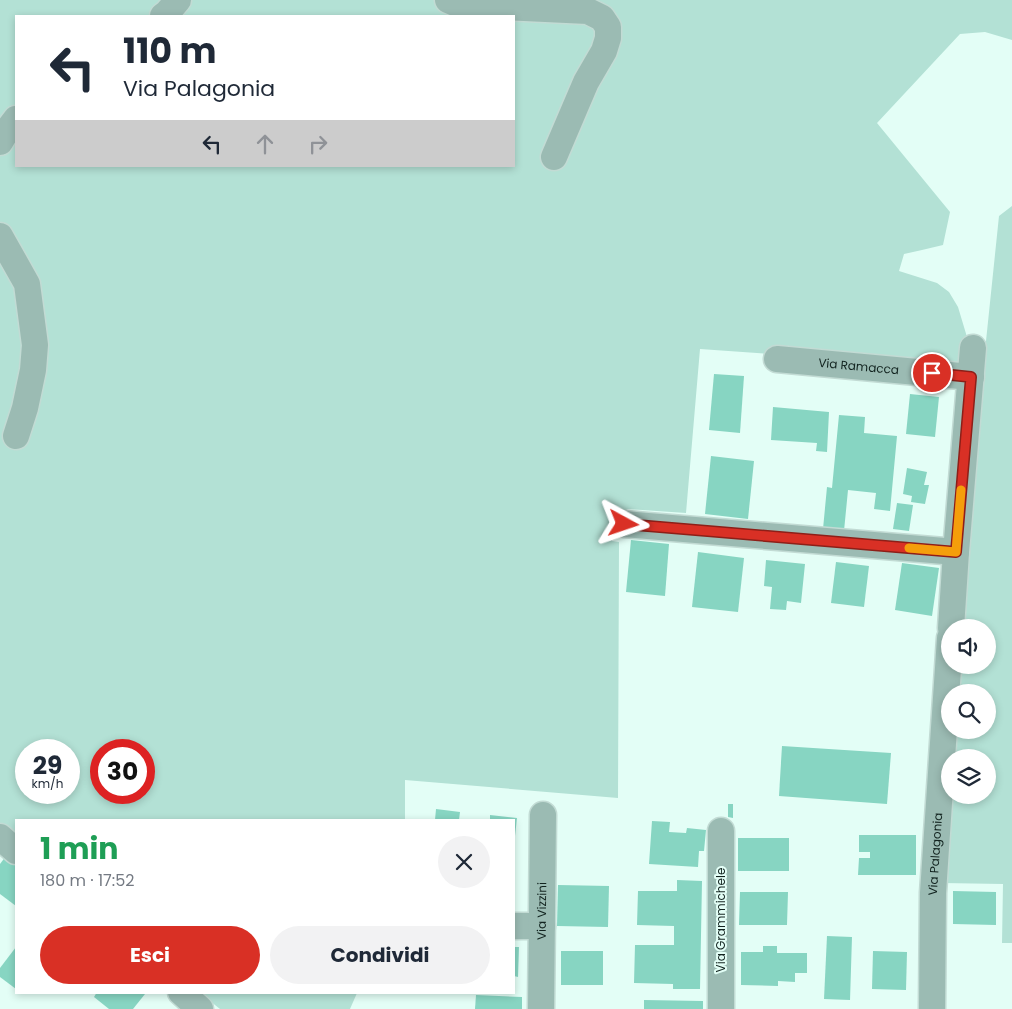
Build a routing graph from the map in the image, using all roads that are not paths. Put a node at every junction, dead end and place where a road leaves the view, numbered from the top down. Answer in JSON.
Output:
{"nodes":[{"id":1,"x":178,"y":0,"type":"edge"},
{"id":2,"x":448,"y":0,"type":"edge"},
{"id":3,"x":164,"y":15,"type":"edge"},
{"id":4,"x":15,"y":120,"type":"edge"},
{"id":5,"x":0,"y":142,"type":"edge"},
{"id":6,"x":554,"y":157,"type":"dead end"},
{"id":7,"x":0,"y":236,"type":"edge"},
{"id":8,"x":974,"y":348,"type":"dead end"},
{"id":9,"x":777,"y":359,"type":"dead end"},
{"id":10,"x":971,"y":377,"type":"junction"},
{"id":11,"x":16,"y":436,"type":"dead end"},
{"id":12,"x":624,"y":524,"type":"dead end"},
{"id":13,"x":956,"y":552,"type":"junction"},
{"id":14,"x":952,"y":619,"type":"edge"},
{"id":15,"x":948,"y":674,"type":"edge"},
{"id":16,"x":543,"y":815,"type":"dead end"},
{"id":17,"x":721,"y":831,"type":"dead end"},
{"id":18,"x":0,"y":837,"type":"edge"},
{"id":19,"x":15,"y":850,"type":"edge"},
{"id":20,"x":515,"y":926,"type":"edge"},
{"id":21,"x":542,"y":926,"type":"junction"},
{"id":22,"x":184,"y":994,"type":"edge"},
{"id":23,"x":200,"y":1009,"type":"edge"},
{"id":24,"x":541,"y":1009,"type":"edge"},
{"id":25,"x":721,"y":1009,"type":"edge"},
{"id":26,"x":932,"y":1009,"type":"edge"}],
"edges":[{"from":1,"to":3,"type":"street"},
{"from":2,"to":6,"type":"street"},
{"from":4,"to":5,"type":"street"},
{"from":7,"to":11,"type":"street"},
{"from":8,"to":10,"type":"street"},
{"from":9,"to":10,"type":"street","name":"Via Ramacca"},
{"from":10,"to":13,"type":"street"},
{"from":12,"to":13,"type":"street"},
{"from":13,"to":14,"type":"street"},
{"from":15,"to":26,"type":"street","name":"Via Palagonia"},
{"from":16,"to":21,"type":"street","name":"Via Vizzini"},
{"from":17,"to":25,"type":"street","name":"Via Grammichele"},
{"from":18,"to":19,"type":"street"},
{"from":20,"to":21,"type":"street"},
{"from":21,"to":24,"type":"street","name":"Via Vizzini"},
{"from":22,"to":23,"type":"street"}]}
